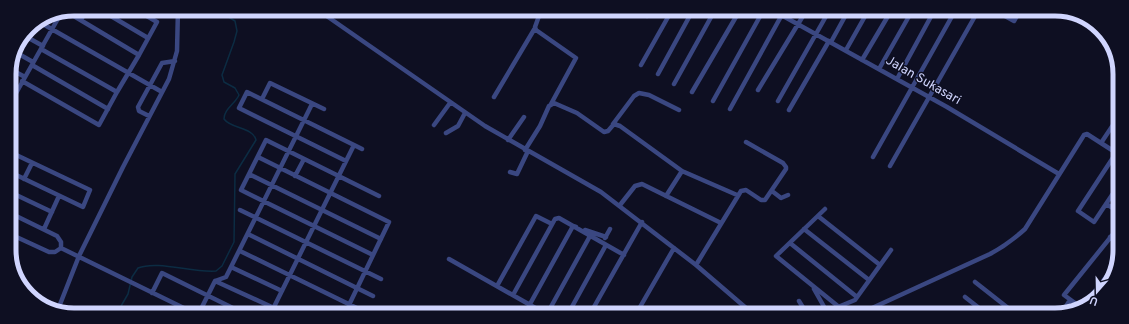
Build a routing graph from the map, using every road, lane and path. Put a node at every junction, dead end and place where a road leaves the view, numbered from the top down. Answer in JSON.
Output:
{"nodes":[{"id":1,"x":74,"y":16,"type":"edge"},
{"id":2,"x":83,"y":16,"type":"edge"},
{"id":3,"x":111,"y":16,"type":"edge"},
{"id":4,"x":147,"y":16,"type":"edge"},
{"id":5,"x":178,"y":16,"type":"edge"},
{"id":6,"x":327,"y":16,"type":"edge"},
{"id":7,"x":539,"y":16,"type":"edge"},
{"id":8,"x":669,"y":16,"type":"edge"},
{"id":9,"x":690,"y":16,"type":"edge"},
{"id":10,"x":712,"y":16,"type":"edge"},
{"id":11,"x":736,"y":16,"type":"edge"},
{"id":12,"x":760,"y":16,"type":"edge"},
{"id":13,"x":781,"y":16,"type":"edge"},
{"id":14,"x":788,"y":16,"type":"edge"},
{"id":15,"x":803,"y":16,"type":"edge"},
{"id":16,"x":826,"y":16,"type":"edge"},
{"id":17,"x":845,"y":16,"type":"edge"},
{"id":18,"x":865,"y":16,"type":"edge"},
{"id":19,"x":888,"y":16,"type":"edge"},
{"id":20,"x":909,"y":16,"type":"edge"},
{"id":21,"x":931,"y":16,"type":"edge"},
{"id":22,"x":952,"y":16,"type":"edge"},
{"id":23,"x":975,"y":16,"type":"edge"},
{"id":24,"x":1005,"y":16,"type":"edge"},
{"id":25,"x":1017,"y":16,"type":"edge"},
{"id":26,"x":58,"y":18,"type":"edge"},
{"id":27,"x":81,"y":20,"type":"junction"},
{"id":28,"x":44,"y":25,"type":"edge"},
{"id":29,"x":798,"y":25,"type":"junction"},
{"id":30,"x":535,"y":28,"type":"junction"},
{"id":31,"x":52,"y":29,"type":"junction"},
{"id":32,"x":816,"y":35,"type":"junction"},
{"id":33,"x":29,"y":38,"type":"edge"},
{"id":34,"x":148,"y":38,"type":"junction"},
{"id":35,"x":830,"y":41,"type":"junction"},
{"id":36,"x":42,"y":47,"type":"junction"},
{"id":37,"x":846,"y":50,"type":"junction"},
{"id":38,"x":19,"y":54,"type":"edge"},
{"id":39,"x":139,"y":55,"type":"junction"},
{"id":40,"x":862,"y":60,"type":"junction"},
{"id":41,"x":175,"y":61,"type":"junction"},
{"id":42,"x":32,"y":64,"type":"junction"},
{"id":43,"x":640,"y":65,"type":"dead end"},
{"id":44,"x":879,"y":69,"type":"junction"},
{"id":45,"x":16,"y":73,"type":"edge"},
{"id":46,"x":128,"y":74,"type":"junction"},
{"id":47,"x":658,"y":74,"type":"dead end"},
{"id":48,"x":24,"y":79,"type":"junction"},
{"id":49,"x":897,"y":79,"type":"junction"},
{"id":50,"x":674,"y":84,"type":"dead end"},
{"id":51,"x":150,"y":86,"type":"junction"},
{"id":52,"x":912,"y":88,"type":"junction"},
{"id":53,"x":758,"y":90,"type":"dead end"},
{"id":54,"x":117,"y":92,"type":"junction"},
{"id":55,"x":162,"y":92,"type":"junction"},
{"id":56,"x":692,"y":92,"type":"dead end"},
{"id":57,"x":16,"y":93,"type":"edge"},
{"id":58,"x":494,"y":97,"type":"dead end"},
{"id":59,"x":929,"y":97,"type":"junction"},
{"id":60,"x":262,"y":100,"type":"junction"},
{"id":61,"x":713,"y":101,"type":"dead end"},
{"id":62,"x":778,"y":101,"type":"dead end"},
{"id":63,"x":450,"y":103,"type":"junction"},
{"id":64,"x":312,"y":104,"type":"junction"},
{"id":65,"x":551,"y":104,"type":"junction"},
{"id":66,"x":108,"y":109,"type":"junction"},
{"id":67,"x":324,"y":109,"type":"dead end"},
{"id":68,"x":730,"y":109,"type":"dead end"},
{"id":69,"x":678,"y":110,"type":"dead end"},
{"id":70,"x":789,"y":110,"type":"dead end"},
{"id":71,"x":465,"y":113,"type":"junction"},
{"id":72,"x":149,"y":116,"type":"junction"},
{"id":73,"x":524,"y":117,"type":"dead end"},
{"id":74,"x":304,"y":120,"type":"junction"},
{"id":75,"x":613,"y":124,"type":"junction"},
{"id":76,"x":1113,"y":124,"type":"edge"},
{"id":77,"x":434,"y":125,"type":"dead end"},
{"id":78,"x":446,"y":133,"type":"dead end"},
{"id":79,"x":296,"y":136,"type":"junction"},
{"id":80,"x":508,"y":140,"type":"junction"},
{"id":81,"x":746,"y":142,"type":"dead end"},
{"id":82,"x":1101,"y":143,"type":"junction"},
{"id":83,"x":354,"y":145,"type":"junction"},
{"id":84,"x":362,"y":149,"type":"dead end"},
{"id":85,"x":1113,"y":149,"type":"edge"},
{"id":86,"x":527,"y":150,"type":"junction"},
{"id":87,"x":288,"y":151,"type":"junction"},
{"id":88,"x":16,"y":155,"type":"edge"},
{"id":89,"x":258,"y":157,"type":"junction"},
{"id":90,"x":873,"y":157,"type":"dead end"},
{"id":91,"x":304,"y":159,"type":"junction"},
{"id":92,"x":1113,"y":159,"type":"edge"},
{"id":93,"x":346,"y":161,"type":"junction"},
{"id":94,"x":32,"y":163,"type":"junction"},
{"id":95,"x":890,"y":166,"type":"dead end"},
{"id":96,"x":280,"y":168,"type":"junction"},
{"id":97,"x":682,"y":171,"type":"junction"},
{"id":98,"x":510,"y":172,"type":"dead end"},
{"id":99,"x":249,"y":174,"type":"junction"},
{"id":100,"x":1059,"y":174,"type":"junction"},
{"id":101,"x":16,"y":175,"type":"edge"},
{"id":102,"x":296,"y":176,"type":"junction"},
{"id":103,"x":339,"y":176,"type":"junction"},
{"id":104,"x":24,"y":179,"type":"junction"},
{"id":105,"x":272,"y":185,"type":"junction"},
{"id":106,"x":772,"y":191,"type":"junction"},
{"id":107,"x":331,"y":193,"type":"junction"},
{"id":108,"x":1113,"y":194,"type":"edge"},
{"id":109,"x":16,"y":195,"type":"edge"},
{"id":110,"x":737,"y":195,"type":"junction"},
{"id":111,"x":59,"y":196,"type":"junction"},
{"id":112,"x":380,"y":196,"type":"dead end"},
{"id":113,"x":666,"y":196,"type":"junction"},
{"id":114,"x":788,"y":196,"type":"dead end"},
{"id":115,"x":264,"y":202,"type":"junction"},
{"id":116,"x":1106,"y":204,"type":"junction"},
{"id":117,"x":620,"y":205,"type":"junction"},
{"id":118,"x":1113,"y":208,"type":"edge"},
{"id":119,"x":825,"y":209,"type":"dead end"},
{"id":120,"x":240,"y":210,"type":"dead end"},
{"id":121,"x":322,"y":210,"type":"junction"},
{"id":122,"x":52,"y":212,"type":"junction"},
{"id":123,"x":16,"y":216,"type":"edge"},
{"id":124,"x":818,"y":216,"type":"junction"},
{"id":125,"x":256,"y":218,"type":"junction"},
{"id":126,"x":642,"y":222,"type":"junction"},
{"id":127,"x":721,"y":223,"type":"junction"},
{"id":128,"x":552,"y":224,"type":"junction"},
{"id":129,"x":314,"y":226,"type":"junction"},
{"id":130,"x":573,"y":226,"type":"junction"},
{"id":131,"x":44,"y":229,"type":"junction"},
{"id":132,"x":610,"y":229,"type":"dead end"},
{"id":133,"x":804,"y":229,"type":"junction"},
{"id":134,"x":248,"y":234,"type":"junction"},
{"id":135,"x":1113,"y":234,"type":"edge"},
{"id":136,"x":590,"y":236,"type":"junction"},
{"id":137,"x":16,"y":237,"type":"edge"},
{"id":138,"x":606,"y":237,"type":"junction"},
{"id":139,"x":1110,"y":237,"type":"junction"},
{"id":140,"x":381,"y":239,"type":"junction"},
{"id":141,"x":1113,"y":239,"type":"edge"},
{"id":142,"x":306,"y":242,"type":"junction"},
{"id":143,"x":790,"y":243,"type":"junction"},
{"id":144,"x":605,"y":244,"type":"junction"},
{"id":145,"x":674,"y":248,"type":"junction"},
{"id":146,"x":64,"y":249,"type":"junction"},
{"id":147,"x":891,"y":250,"type":"dead end"},
{"id":148,"x":240,"y":251,"type":"junction"},
{"id":149,"x":373,"y":255,"type":"junction"},
{"id":150,"x":624,"y":255,"type":"junction"},
{"id":151,"x":79,"y":256,"type":"junction"},
{"id":152,"x":298,"y":259,"type":"junction"},
{"id":153,"x":449,"y":259,"type":"dead end"},
{"id":154,"x":696,"y":265,"type":"junction"},
{"id":155,"x":880,"y":265,"type":"junction"},
{"id":156,"x":232,"y":268,"type":"junction"},
{"id":157,"x":365,"y":271,"type":"junction"},
{"id":158,"x":290,"y":276,"type":"junction"},
{"id":159,"x":1106,"y":277,"type":"edge"},
{"id":160,"x":381,"y":279,"type":"dead end"},
{"id":161,"x":869,"y":280,"type":"junction"},
{"id":162,"x":215,"y":281,"type":"junction"},
{"id":163,"x":975,"y":282,"type":"dead end"},
{"id":164,"x":497,"y":286,"type":"junction"},
{"id":165,"x":812,"y":286,"type":"junction"},
{"id":166,"x":357,"y":288,"type":"junction"},
{"id":167,"x":282,"y":291,"type":"junction"},
{"id":168,"x":152,"y":292,"type":"junction"},
{"id":169,"x":1092,"y":294,"type":"edge"},
{"id":170,"x":513,"y":295,"type":"junction"},
{"id":171,"x":208,"y":296,"type":"junction"},
{"id":172,"x":373,"y":296,"type":"dead end"},
{"id":173,"x":857,"y":297,"type":"junction"},
{"id":174,"x":965,"y":297,"type":"dead end"},
{"id":175,"x":1070,"y":300,"type":"junction"},
{"id":176,"x":799,"y":301,"type":"dead end"},
{"id":177,"x":349,"y":304,"type":"junction"},
{"id":178,"x":530,"y":304,"type":"junction"},
{"id":179,"x":1076,"y":304,"type":"edge"},
{"id":180,"x":59,"y":306,"type":"edge"},
{"id":181,"x":838,"y":307,"type":"joint"},
{"id":182,"x":1065,"y":307,"type":"edge"},
{"id":183,"x":184,"y":308,"type":"edge"},
{"id":184,"x":202,"y":308,"type":"edge"},
{"id":185,"x":233,"y":308,"type":"edge"},
{"id":186,"x":274,"y":308,"type":"joint"},
{"id":187,"x":356,"y":308,"type":"edge"},
{"id":188,"x":536,"y":308,"type":"edge"},
{"id":189,"x":549,"y":308,"type":"edge"},
{"id":190,"x":571,"y":308,"type":"edge"},
{"id":191,"x":593,"y":308,"type":"edge"},
{"id":192,"x":639,"y":308,"type":"edge"},
{"id":193,"x":746,"y":308,"type":"edge"},
{"id":194,"x":803,"y":308,"type":"edge"},
{"id":195,"x":824,"y":308,"type":"edge"},
{"id":196,"x":872,"y":308,"type":"edge"},
{"id":197,"x":979,"y":308,"type":"edge"},
{"id":198,"x":1007,"y":308,"type":"edge"}],
"edges":[{"from":1,"to":27,"type":"street"},
{"from":2,"to":27,"type":"street"},
{"from":3,"to":34,"type":"street"},
{"from":4,"to":34,"type":"street"},
{"from":5,"to":41,"type":"street"},
{"from":6,"to":63,"type":"street"},
{"from":7,"to":30,"type":"street"},
{"from":8,"to":43,"type":"street"},
{"from":9,"to":47,"type":"street"},
{"from":10,"to":50,"type":"street"},
{"from":11,"to":56,"type":"street"},
{"from":12,"to":61,"type":"street"},
{"from":13,"to":68,"type":"street"},
{"from":14,"to":29,"type":"street","name":"Jalan Sukasari"},
{"from":15,"to":29,"type":"street"},
{"from":16,"to":32,"type":"street"},
{"from":17,"to":35,"type":"street"},
{"from":18,"to":37,"type":"street"},
{"from":19,"to":40,"type":"street"},
{"from":20,"to":44,"type":"street"},
{"from":21,"to":49,"type":"street"},
{"from":22,"to":52,"type":"street"},
{"from":23,"to":59,"type":"street"},
{"from":24,"to":25,"type":"street"},
{"from":26,"to":31,"type":"street"},
{"from":27,"to":39,"type":"street"},
{"from":28,"to":31,"type":"street"},
{"from":29,"to":32,"type":"street","name":"Jalan Sukasari"},
{"from":29,"to":53,"type":"street"},
{"from":30,"to":58,"type":"street"},
{"from":30,"to":65,"type":"street"},
{"from":31,"to":36,"type":"street"},
{"from":31,"to":46,"type":"street"},
{"from":32,"to":35,"type":"street","name":"Jalan Sukasari"},
{"from":32,"to":62,"type":"street"},
{"from":33,"to":36,"type":"street"},
{"from":34,"to":39,"type":"street"},
{"from":35,"to":37,"type":"street","name":"Jalan Sukasari"},
{"from":35,"to":70,"type":"street"},
{"from":36,"to":42,"type":"street"},
{"from":36,"to":54,"type":"street"},
{"from":37,"to":40,"type":"street","name":"Jalan Sukasari"},
{"from":38,"to":42,"type":"street"},
{"from":39,"to":46,"type":"street"},
{"from":40,"to":44,"type":"street","name":"Jalan Sukasari"},
{"from":41,"to":51,"type":"street"},
{"from":41,"to":55,"type":"street"},
{"from":42,"to":48,"type":"street"},
{"from":42,"to":66,"type":"street"},
{"from":44,"to":49,"type":"street","name":"Jalan Sukasari"},
{"from":45,"to":48,"type":"street"},
{"from":46,"to":51,"type":"street"},
{"from":46,"to":54,"type":"street"},
{"from":48,"to":57,"type":"street"},
{"from":48,"to":66,"type":"street"},
{"from":49,"to":52,"type":"street","name":"Jalan Sukasari"},
{"from":51,"to":55,"type":"street"},
{"from":51,"to":72,"type":"street"},
{"from":52,"to":59,"type":"street","name":"Jalan Sukasari"},
{"from":52,"to":90,"type":"street"},
{"from":54,"to":66,"type":"street"},
{"from":55,"to":72,"type":"street"},
{"from":59,"to":95,"type":"street"},
{"from":59,"to":100,"type":"street","name":"Jalan Sukasari"},
{"from":60,"to":64,"type":"street"},
{"from":60,"to":74,"type":"street"},
{"from":60,"to":79,"type":"street"},
{"from":63,"to":71,"type":"street"},
{"from":63,"to":77,"type":"street"},
{"from":64,"to":67,"type":"street"},
{"from":64,"to":74,"type":"street"},
{"from":65,"to":75,"type":"street"},
{"from":65,"to":86,"type":"street"},
{"from":69,"to":75,"type":"street"},
{"from":71,"to":78,"type":"street"},
{"from":71,"to":80,"type":"street"},
{"from":72,"to":151,"type":"street"},
{"from":73,"to":80,"type":"street"},
{"from":74,"to":79,"type":"street"},
{"from":74,"to":83,"type":"street"},
{"from":75,"to":97,"type":"street"},
{"from":76,"to":82,"type":"street"},
{"from":79,"to":87,"type":"street"},
{"from":79,"to":93,"type":"street"},
{"from":80,"to":86,"type":"street"},
{"from":81,"to":106,"type":"street"},
{"from":82,"to":85,"type":"street"},
{"from":82,"to":100,"type":"street"},
{"from":83,"to":84,"type":"street"},
{"from":83,"to":93,"type":"street"},
{"from":86,"to":98,"type":"street"},
{"from":86,"to":117,"type":"street"},
{"from":87,"to":89,"type":"street"},
{"from":87,"to":91,"type":"street"},
{"from":87,"to":96,"type":"street"},
{"from":88,"to":94,"type":"street"},
{"from":89,"to":96,"type":"street"},
{"from":89,"to":99,"type":"street"},
{"from":91,"to":102,"type":"street"},
{"from":91,"to":103,"type":"street"},
{"from":92,"to":116,"type":"street"},
{"from":93,"to":103,"type":"street"},
{"from":94,"to":104,"type":"street"},
{"from":94,"to":111,"type":"street"},
{"from":96,"to":102,"type":"street"},
{"from":96,"to":105,"type":"street"},
{"from":97,"to":110,"type":"street"},
{"from":97,"to":113,"type":"street"},
{"from":99,"to":105,"type":"street"},
{"from":99,"to":115,"type":"street"},
{"from":100,"to":196,"type":"street"},
{"from":101,"to":104,"type":"street"},
{"from":102,"to":107,"type":"street"},
{"from":103,"to":107,"type":"street"},
{"from":103,"to":112,"type":"street"},
{"from":104,"to":111,"type":"street"},
{"from":105,"to":115,"type":"street"},
{"from":105,"to":121,"type":"street"},
{"from":106,"to":110,"type":"street"},
{"from":106,"to":114,"type":"street"},
{"from":107,"to":121,"type":"street"},
{"from":107,"to":140,"type":"street"},
{"from":108,"to":116,"type":"street"},
{"from":109,"to":122,"type":"street"},
{"from":110,"to":127,"type":"street"},
{"from":111,"to":122,"type":"street"},
{"from":113,"to":117,"type":"street"},
{"from":113,"to":127,"type":"street"},
{"from":115,"to":125,"type":"street"},
{"from":115,"to":129,"type":"street"},
{"from":116,"to":118,"type":"street"},
{"from":117,"to":126,"type":"street"},
{"from":119,"to":124,"type":"street"},
{"from":120,"to":125,"type":"street"},
{"from":121,"to":129,"type":"street"},
{"from":121,"to":140,"type":"street"},
{"from":122,"to":131,"type":"street"},
{"from":123,"to":131,"type":"street"},
{"from":124,"to":133,"type":"street"},
{"from":124,"to":155,"type":"street"},
{"from":125,"to":134,"type":"street"},
{"from":125,"to":142,"type":"street"},
{"from":126,"to":145,"type":"street"},
{"from":126,"to":150,"type":"street"},
{"from":127,"to":154,"type":"street"},
{"from":128,"to":130,"type":"street"},
{"from":128,"to":164,"type":"street"},
{"from":128,"to":170,"type":"street"},
{"from":129,"to":142,"type":"street"},
{"from":129,"to":149,"type":"street"},
{"from":130,"to":136,"type":"street"},
{"from":130,"to":138,"type":"street"},
{"from":130,"to":178,"type":"street"},
{"from":131,"to":146,"type":"street"},
{"from":132,"to":138,"type":"street"},
{"from":133,"to":143,"type":"street"},
{"from":133,"to":161,"type":"street"},
{"from":134,"to":148,"type":"street"},
{"from":134,"to":152,"type":"street"},
{"from":135,"to":139,"type":"street"},
{"from":136,"to":144,"type":"street"},
{"from":136,"to":189,"type":"street"},
{"from":137,"to":146,"type":"street"},
{"from":138,"to":144,"type":"street"},
{"from":139,"to":141,"type":"street"},
{"from":139,"to":175,"type":"street"},
{"from":140,"to":149,"type":"street"},
{"from":142,"to":152,"type":"street"},
{"from":142,"to":157,"type":"street"},
{"from":143,"to":165,"type":"street"},
{"from":143,"to":173,"type":"street"},
{"from":144,"to":150,"type":"street"},
{"from":144,"to":190,"type":"street"},
{"from":145,"to":154,"type":"street"},
{"from":145,"to":192,"type":"street"},
{"from":146,"to":151,"type":"street"},
{"from":147,"to":155,"type":"street"},
{"from":148,"to":156,"type":"street"},
{"from":148,"to":158,"type":"street"},
{"from":149,"to":157,"type":"street"},
{"from":150,"to":191,"type":"street"},
{"from":151,"to":168,"type":"street"},
{"from":151,"to":180,"type":"street"},
{"from":152,"to":158,"type":"street"},
{"from":152,"to":166,"type":"street"},
{"from":153,"to":164,"type":"street"},
{"from":154,"to":193,"type":"street"},
{"from":155,"to":161,"type":"street"},
{"from":156,"to":162,"type":"street"},
{"from":156,"to":167,"type":"street"},
{"from":157,"to":160,"type":"street"},
{"from":157,"to":166,"type":"street"},
{"from":158,"to":167,"type":"street"},
{"from":158,"to":177,"type":"street"},
{"from":159,"to":169,"type":"street"},
{"from":161,"to":173,"type":"street"},
{"from":162,"to":171,"type":"street"},
{"from":162,"to":186,"type":"street"},
{"from":163,"to":198,"type":"street"},
{"from":164,"to":170,"type":"street"},
{"from":165,"to":181,"type":"street"},
{"from":165,"to":195,"type":"street"},
{"from":166,"to":172,"type":"street"},
{"from":166,"to":177,"type":"street"},
{"from":167,"to":186,"type":"street"},
{"from":168,"to":171,"type":"street"},
{"from":168,"to":183,"type":"street"},
{"from":170,"to":178,"type":"street"},
{"from":171,"to":184,"type":"street"},
{"from":171,"to":185,"type":"street"},
{"from":173,"to":181,"type":"street"},
{"from":174,"to":197,"type":"street"},
{"from":175,"to":179,"type":"street"},
{"from":175,"to":182,"type":"street"},
{"from":176,"to":194,"type":"street"},
{"from":177,"to":187,"type":"street"},
{"from":178,"to":188,"type":"street"}]}
